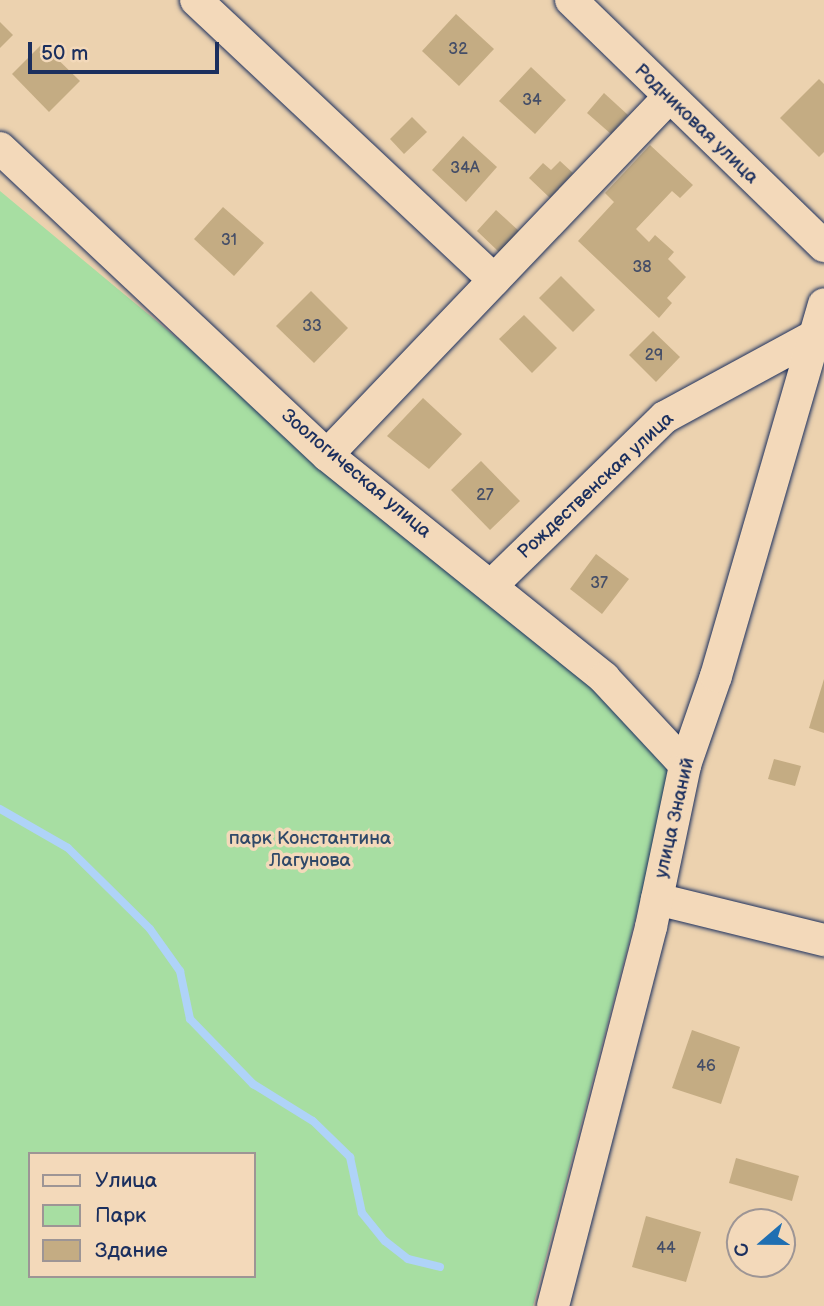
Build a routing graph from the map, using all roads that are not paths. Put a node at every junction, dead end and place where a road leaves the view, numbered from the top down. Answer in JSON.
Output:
{"nodes":[{"id":1,"x":196,"y":0,"type":"edge"},
{"id":2,"x":571,"y":0,"type":"edge"},
{"id":3,"x":668,"y":98,"type":"junction"},
{"id":4,"x":0,"y":148,"type":"edge"},
{"id":5,"x":824,"y":246,"type":"edge"},
{"id":6,"x":494,"y":280,"type":"junction"},
{"id":7,"x":824,"y":304,"type":"edge"},
{"id":8,"x":820,"y":337,"type":"edge"},
{"id":9,"x":327,"y":455,"type":"junction"},
{"id":10,"x":492,"y":585,"type":"junction"},
{"id":11,"x":685,"y":765,"type":"junction"},
{"id":12,"x":657,"y":898,"type":"junction"},
{"id":13,"x":824,"y":940,"type":"edge"},
{"id":14,"x":553,"y":1306,"type":"edge"}],
"edges":[{"from":1,"to":6,"type":"street"},
{"from":2,"to":3,"type":"street","name":"Родниковая улица"},
{"from":3,"to":5,"type":"street","name":"Родниковая улица"},
{"from":3,"to":6,"type":"street"},
{"from":4,"to":9,"type":"street","name":"Зоологическая улица"},
{"from":6,"to":9,"type":"street"},
{"from":7,"to":8,"type":"street"},
{"from":8,"to":10,"type":"street","name":"Рождественская улица"},
{"from":8,"to":11,"type":"street","name":"улица Знаний"},
{"from":9,"to":10,"type":"street","name":"Зоологическая улица"},
{"from":10,"to":11,"type":"street","name":"Зоологическая улица"},
{"from":11,"to":12,"type":"street","name":"улица Знаний"},
{"from":12,"to":13,"type":"street"},
{"from":12,"to":14,"type":"street","name":"улица Знаний"}]}
